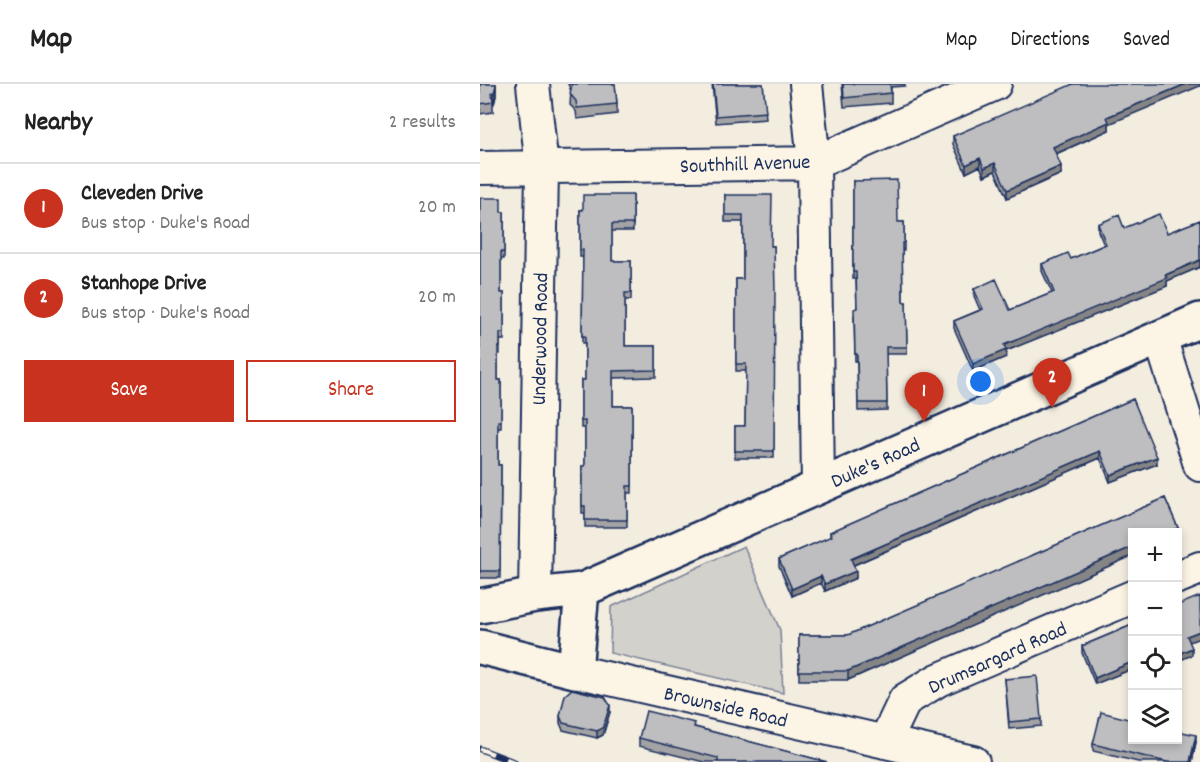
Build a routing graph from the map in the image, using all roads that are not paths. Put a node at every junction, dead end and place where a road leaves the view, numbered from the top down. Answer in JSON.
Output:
{"nodes":[{"id":1,"x":533,"y":84,"type":"edge"},
{"id":2,"x":806,"y":84,"type":"edge"},
{"id":3,"x":995,"y":84,"type":"edge"},
{"id":4,"x":814,"y":163,"type":"junction"},
{"id":5,"x":480,"y":168,"type":"edge"},
{"id":6,"x":542,"y":168,"type":"junction"},
{"id":7,"x":1200,"y":320,"type":"edge"},
{"id":8,"x":1160,"y":338,"type":"junction"},
{"id":9,"x":1200,"y":465,"type":"edge"},
{"id":10,"x":818,"y":487,"type":"junction"},
{"id":11,"x":1200,"y":568,"type":"edge"},
{"id":12,"x":1182,"y":576,"type":"edge"},
{"id":13,"x":582,"y":590,"type":"junction"},
{"id":14,"x":535,"y":595,"type":"junction"},
{"id":15,"x":1128,"y":599,"type":"edge"},
{"id":16,"x":480,"y":606,"type":"edge"},
{"id":17,"x":480,"y":647,"type":"edge"},
{"id":18,"x":575,"y":671,"type":"junction"},
{"id":19,"x":885,"y":742,"type":"junction"},
{"id":20,"x":974,"y":762,"type":"edge"}],
"edges":[{"from":1,"to":6,"type":"street","name":"Underwood Road"},
{"from":2,"to":4,"type":"street"},
{"from":3,"to":4,"type":"street","name":"Southhill Avenue"},
{"from":4,"to":6,"type":"street","name":"Southhill Avenue"},
{"from":4,"to":10,"type":"street"},
{"from":5,"to":6,"type":"street","name":"Southhill Avenue"},
{"from":6,"to":14,"type":"street","name":"Underwood Road"},
{"from":7,"to":8,"type":"main road","name":"Duke's Road"},
{"from":8,"to":9,"type":"street"},
{"from":8,"to":10,"type":"main road","name":"Duke's Road"},
{"from":10,"to":13,"type":"main road","name":"Duke's Road"},
{"from":11,"to":12,"type":"street"},
{"from":13,"to":14,"type":"main road","name":"Duke's Road"},
{"from":13,"to":18,"type":"main road"},
{"from":14,"to":16,"type":"main road","name":"Duke's Road"},
{"from":15,"to":19,"type":"street","name":"Drumsargard Road"},
{"from":17,"to":18,"type":"main road","name":"Brownside Road"},
{"from":18,"to":19,"type":"street","name":"Brownside Road"},
{"from":19,"to":20,"type":"street","name":"Brownside Road"}]}
